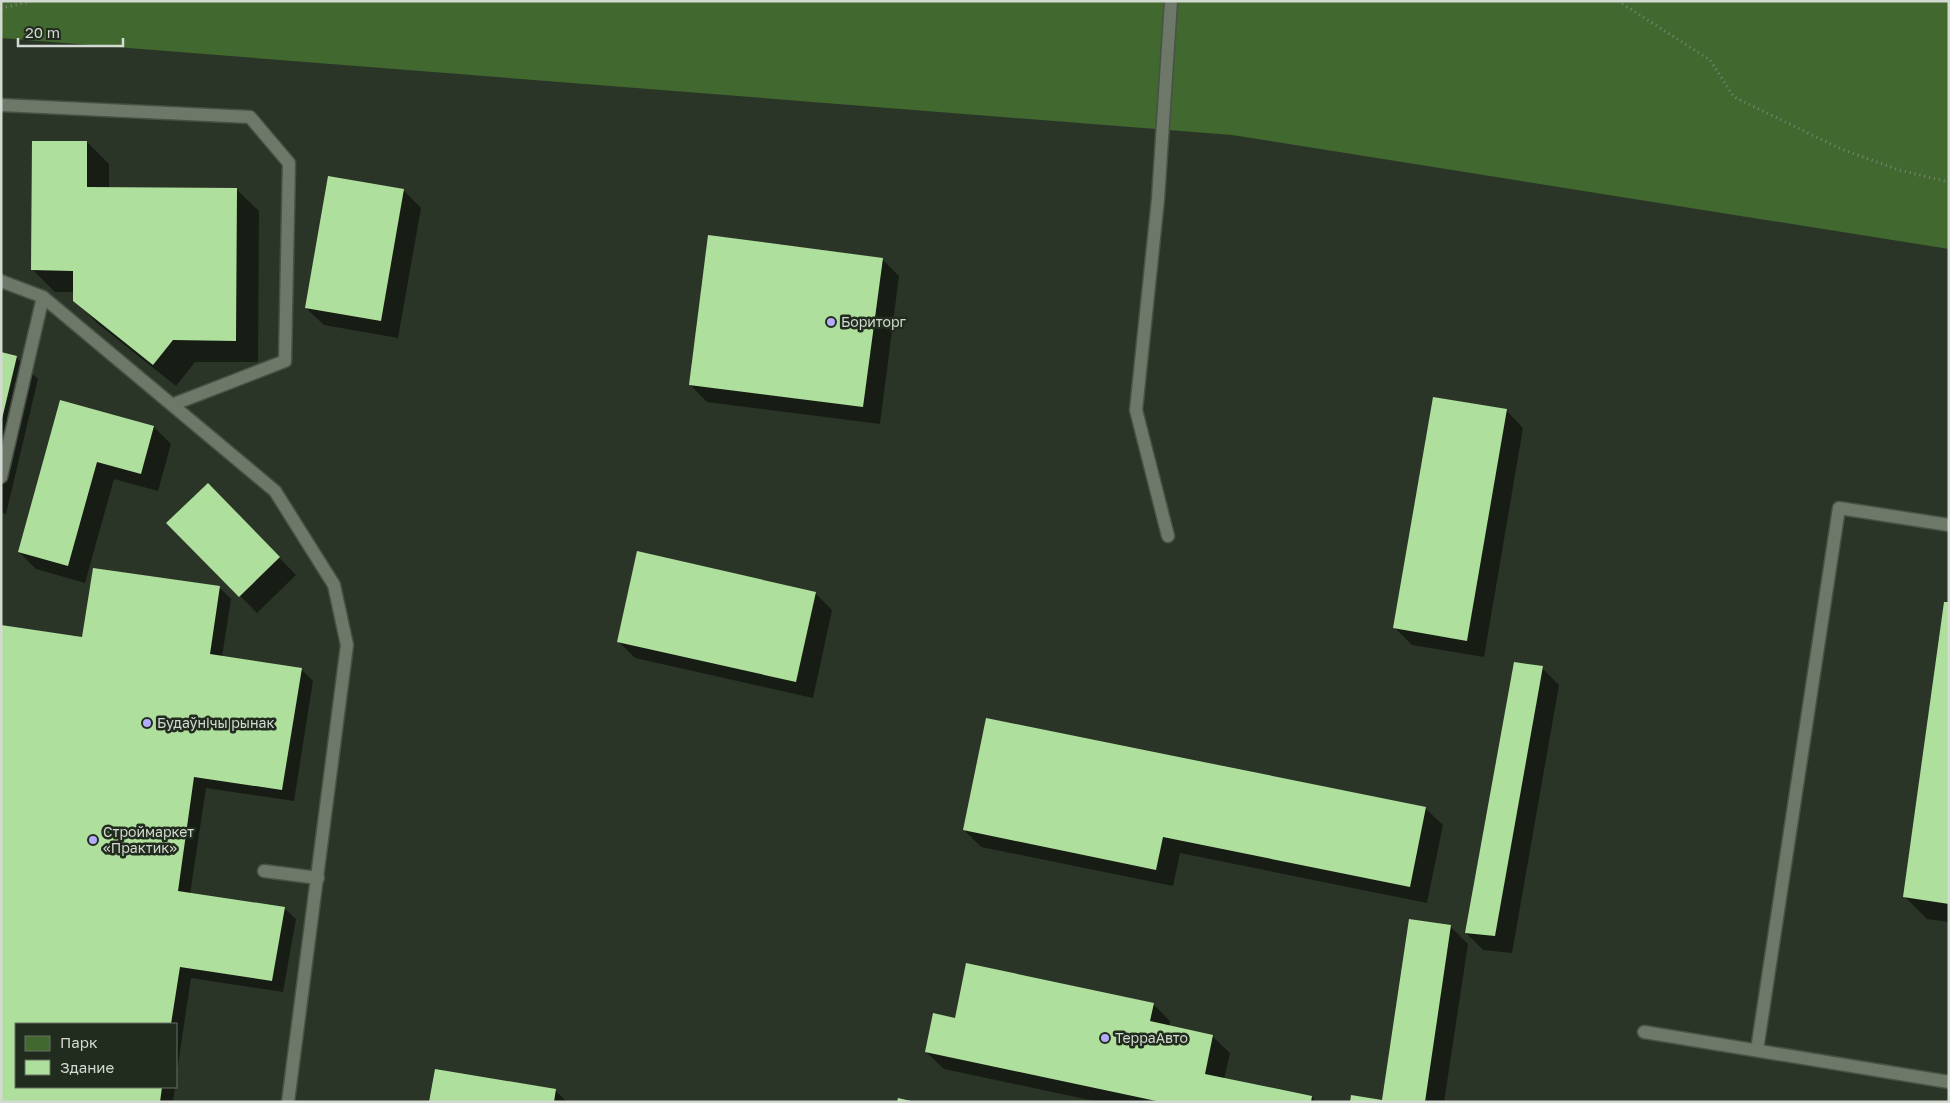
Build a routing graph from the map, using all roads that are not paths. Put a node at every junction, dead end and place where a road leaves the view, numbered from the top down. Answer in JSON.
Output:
{"nodes":[{"id":1,"x":1171,"y":1,"type":"edge"},
{"id":2,"x":1,"y":104,"type":"edge"},
{"id":3,"x":1,"y":281,"type":"edge"},
{"id":4,"x":43,"y":297,"type":"junction"},
{"id":5,"x":174,"y":404,"type":"junction"},
{"id":6,"x":1,"y":477,"type":"edge"},
{"id":7,"x":1949,"y":525,"type":"edge"},
{"id":8,"x":1168,"y":536,"type":"dead end"},
{"id":9,"x":264,"y":871,"type":"dead end"},
{"id":10,"x":318,"y":878,"type":"junction"},
{"id":11,"x":1644,"y":1032,"type":"dead end"},
{"id":12,"x":1757,"y":1050,"type":"junction"},
{"id":13,"x":1949,"y":1082,"type":"edge"},
{"id":14,"x":288,"y":1102,"type":"edge"}],
"edges":[{"from":1,"to":8,"type":"lane"},
{"from":2,"to":5,"type":"lane"},
{"from":3,"to":4,"type":"lane"},
{"from":4,"to":5,"type":"lane"},
{"from":4,"to":6,"type":"lane"},
{"from":5,"to":10,"type":"lane"},
{"from":7,"to":12,"type":"lane"},
{"from":9,"to":10,"type":"lane"},
{"from":10,"to":14,"type":"lane"},
{"from":11,"to":12,"type":"lane"},
{"from":12,"to":13,"type":"lane"}]}
